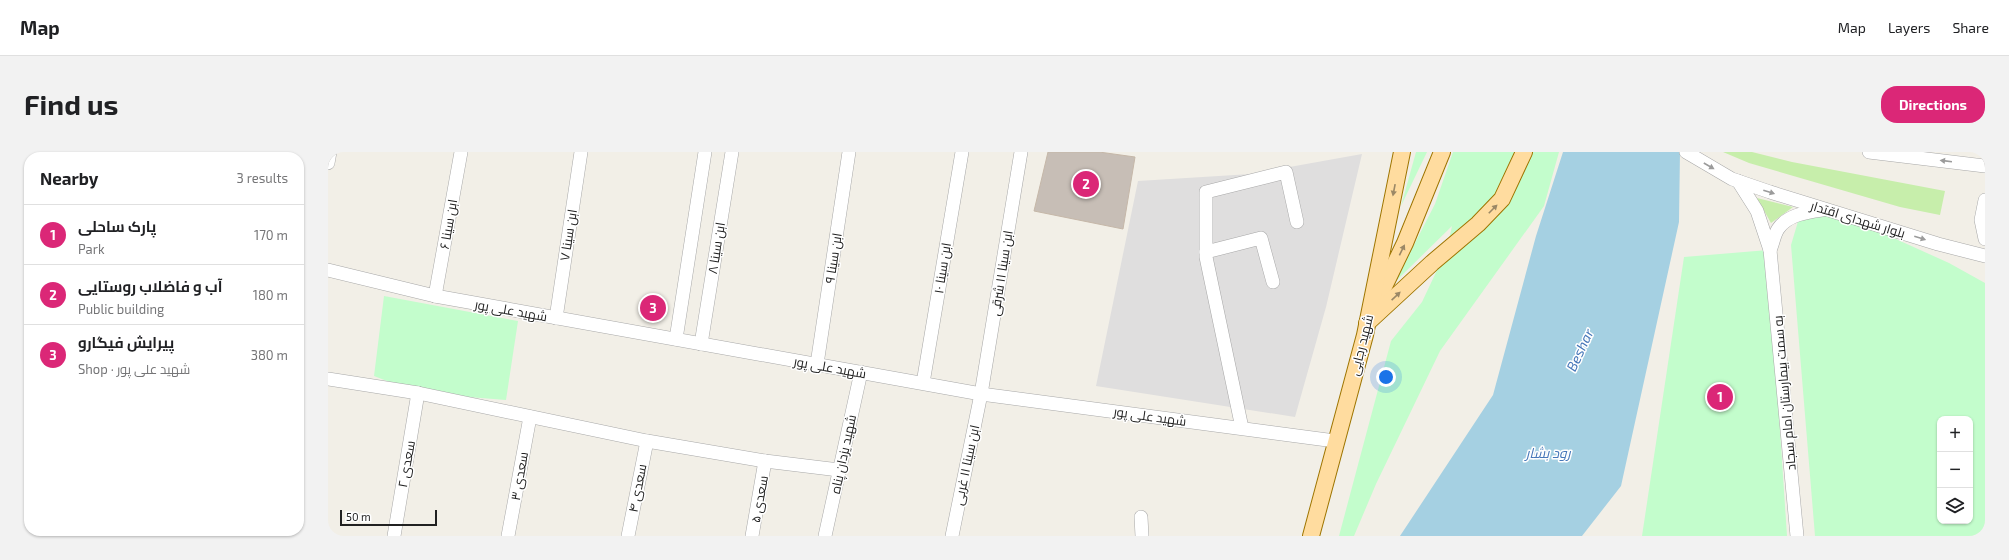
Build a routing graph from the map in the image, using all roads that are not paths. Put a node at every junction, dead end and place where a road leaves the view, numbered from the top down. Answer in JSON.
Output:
{"nodes":[{"id":1,"x":330,"y":152,"type":"edge"},
{"id":2,"x":461,"y":152,"type":"edge"},
{"id":3,"x":581,"y":152,"type":"edge"},
{"id":4,"x":705,"y":152,"type":"edge"},
{"id":5,"x":732,"y":152,"type":"edge"},
{"id":6,"x":850,"y":152,"type":"edge"},
{"id":7,"x":962,"y":152,"type":"edge"},
{"id":8,"x":1021,"y":152,"type":"edge"},
{"id":9,"x":1402,"y":152,"type":"edge"},
{"id":10,"x":1442,"y":152,"type":"edge"},
{"id":11,"x":1524,"y":152,"type":"edge"},
{"id":12,"x":1686,"y":152,"type":"edge"},
{"id":13,"x":1869,"y":152,"type":"edge"},
{"id":14,"x":328,"y":163,"type":"edge"},
{"id":15,"x":1985,"y":166,"type":"edge"},
{"id":16,"x":1735,"y":180,"type":"junction"},
{"id":17,"x":1985,"y":200,"type":"edge"},
{"id":18,"x":1826,"y":210,"type":"junction"},
{"id":19,"x":1297,"y":222,"type":"dead end"},
{"id":20,"x":1985,"y":239,"type":"edge"},
{"id":21,"x":1770,"y":250,"type":"junction"},
{"id":22,"x":1206,"y":252,"type":"junction"},
{"id":23,"x":1985,"y":256,"type":"edge"},
{"id":24,"x":328,"y":270,"type":"edge"},
{"id":25,"x":1273,"y":282,"type":"dead end"},
{"id":26,"x":435,"y":296,"type":"junction"},
{"id":27,"x":556,"y":318,"type":"junction"},
{"id":28,"x":1367,"y":323,"type":"junction"},
{"id":29,"x":676,"y":339,"type":"junction"},
{"id":30,"x":701,"y":344,"type":"junction"},
{"id":31,"x":817,"y":364,"type":"junction"},
{"id":32,"x":861,"y":372,"type":"junction"},
{"id":33,"x":328,"y":379,"type":"edge"},
{"id":34,"x":923,"y":383,"type":"junction"},
{"id":35,"x":418,"y":393,"type":"junction"},
{"id":36,"x":981,"y":394,"type":"junction"},
{"id":37,"x":530,"y":417,"type":"junction"},
{"id":38,"x":1242,"y":428,"type":"junction"},
{"id":39,"x":647,"y":441,"type":"junction"},
{"id":40,"x":1335,"y":441,"type":"junction"},
{"id":41,"x":765,"y":461,"type":"junction"},
{"id":42,"x":839,"y":470,"type":"junction"},
{"id":43,"x":1141,"y":517,"type":"dead end"},
{"id":44,"x":394,"y":536,"type":"edge"},
{"id":45,"x":508,"y":536,"type":"edge"},
{"id":46,"x":628,"y":536,"type":"edge"},
{"id":47,"x":752,"y":536,"type":"edge"},
{"id":48,"x":825,"y":536,"type":"edge"},
{"id":49,"x":952,"y":536,"type":"edge"},
{"id":50,"x":1142,"y":536,"type":"edge"},
{"id":51,"x":1311,"y":536,"type":"edge"},
{"id":52,"x":1797,"y":536,"type":"edge"}],
"edges":[{"from":1,"to":14,"type":"street"},
{"from":2,"to":26,"type":"street","name":"ابن سینا ۶"},
{"from":3,"to":27,"type":"street","name":"ابن سینا ۷"},
{"from":4,"to":29,"type":"street","name":"ابن سینا ۸"},
{"from":5,"to":30,"type":"street","name":"ابن سینا ۸"},
{"from":6,"to":31,"type":"street","name":"ابن سینا ۹"},
{"from":7,"to":34,"type":"street","name":"ابن سینا ۱۰"},
{"from":8,"to":36,"type":"street","name":"ابن سینا ۱۱ شرقی"},
{"from":9,"to":28,"type":"main road","name":"شهید رجایی","one_way":true},
{"from":28,"to":10,"type":"main road","one_way":true},
{"from":28,"to":11,"type":"main road","one_way":true},
{"from":12,"to":16,"type":"street","name":"بلوار شهدای اقتدار","one_way":true},
{"from":15,"to":13,"type":"street","one_way":true},
{"from":16,"to":18,"type":"street","name":"بلوار شهدای اقتدار","one_way":true},
{"from":16,"to":21,"type":"street"},
{"from":17,"to":20,"type":"street"},
{"from":18,"to":21,"type":"street"},
{"from":18,"to":23,"type":"street","name":"بلوار شهدای اقتدار","one_way":true},
{"from":19,"to":22,"type":"street"},
{"from":21,"to":52,"type":"street","name":"به سمت بیمارستان امام سجاد"},
{"from":22,"to":25,"type":"street"},
{"from":22,"to":38,"type":"street"},
{"from":24,"to":26,"type":"street","name":"شهید علی پور"},
{"from":26,"to":27,"type":"street","name":"شهید علی پور"},
{"from":27,"to":29,"type":"street","name":"شهید علی پور"},
{"from":28,"to":40,"type":"main road","name":"شهید رجایی"},
{"from":29,"to":30,"type":"street","name":"شهید علی پور"},
{"from":30,"to":31,"type":"street","name":"شهید علی پور"},
{"from":31,"to":32,"type":"street","name":"شهید علی پور"},
{"from":32,"to":34,"type":"street","name":"شهید علی پور"},
{"from":32,"to":42,"type":"street","name":"شهید یزدان پناه"},
{"from":33,"to":35,"type":"street"},
{"from":34,"to":36,"type":"street","name":"شهید علی پور"},
{"from":35,"to":37,"type":"street"},
{"from":35,"to":44,"type":"street","name":"سعدی ۲"},
{"from":36,"to":38,"type":"street","name":"شهید علی پور"},
{"from":36,"to":49,"type":"street","name":"ابن سینا ۱۱ غربی"},
{"from":37,"to":39,"type":"street"},
{"from":37,"to":45,"type":"street","name":"سعدی ۳"},
{"from":38,"to":40,"type":"street","name":"شهید علی پور"},
{"from":39,"to":41,"type":"street"},
{"from":39,"to":46,"type":"street","name":"سعدی ۴"},
{"from":40,"to":51,"type":"main road","name":"شهید رجایی"},
{"from":41,"to":42,"type":"street"},
{"from":41,"to":47,"type":"street","name":"سعدی ۵"},
{"from":42,"to":48,"type":"street","name":"شهید یزدان پناه"},
{"from":43,"to":50,"type":"street"}]}
